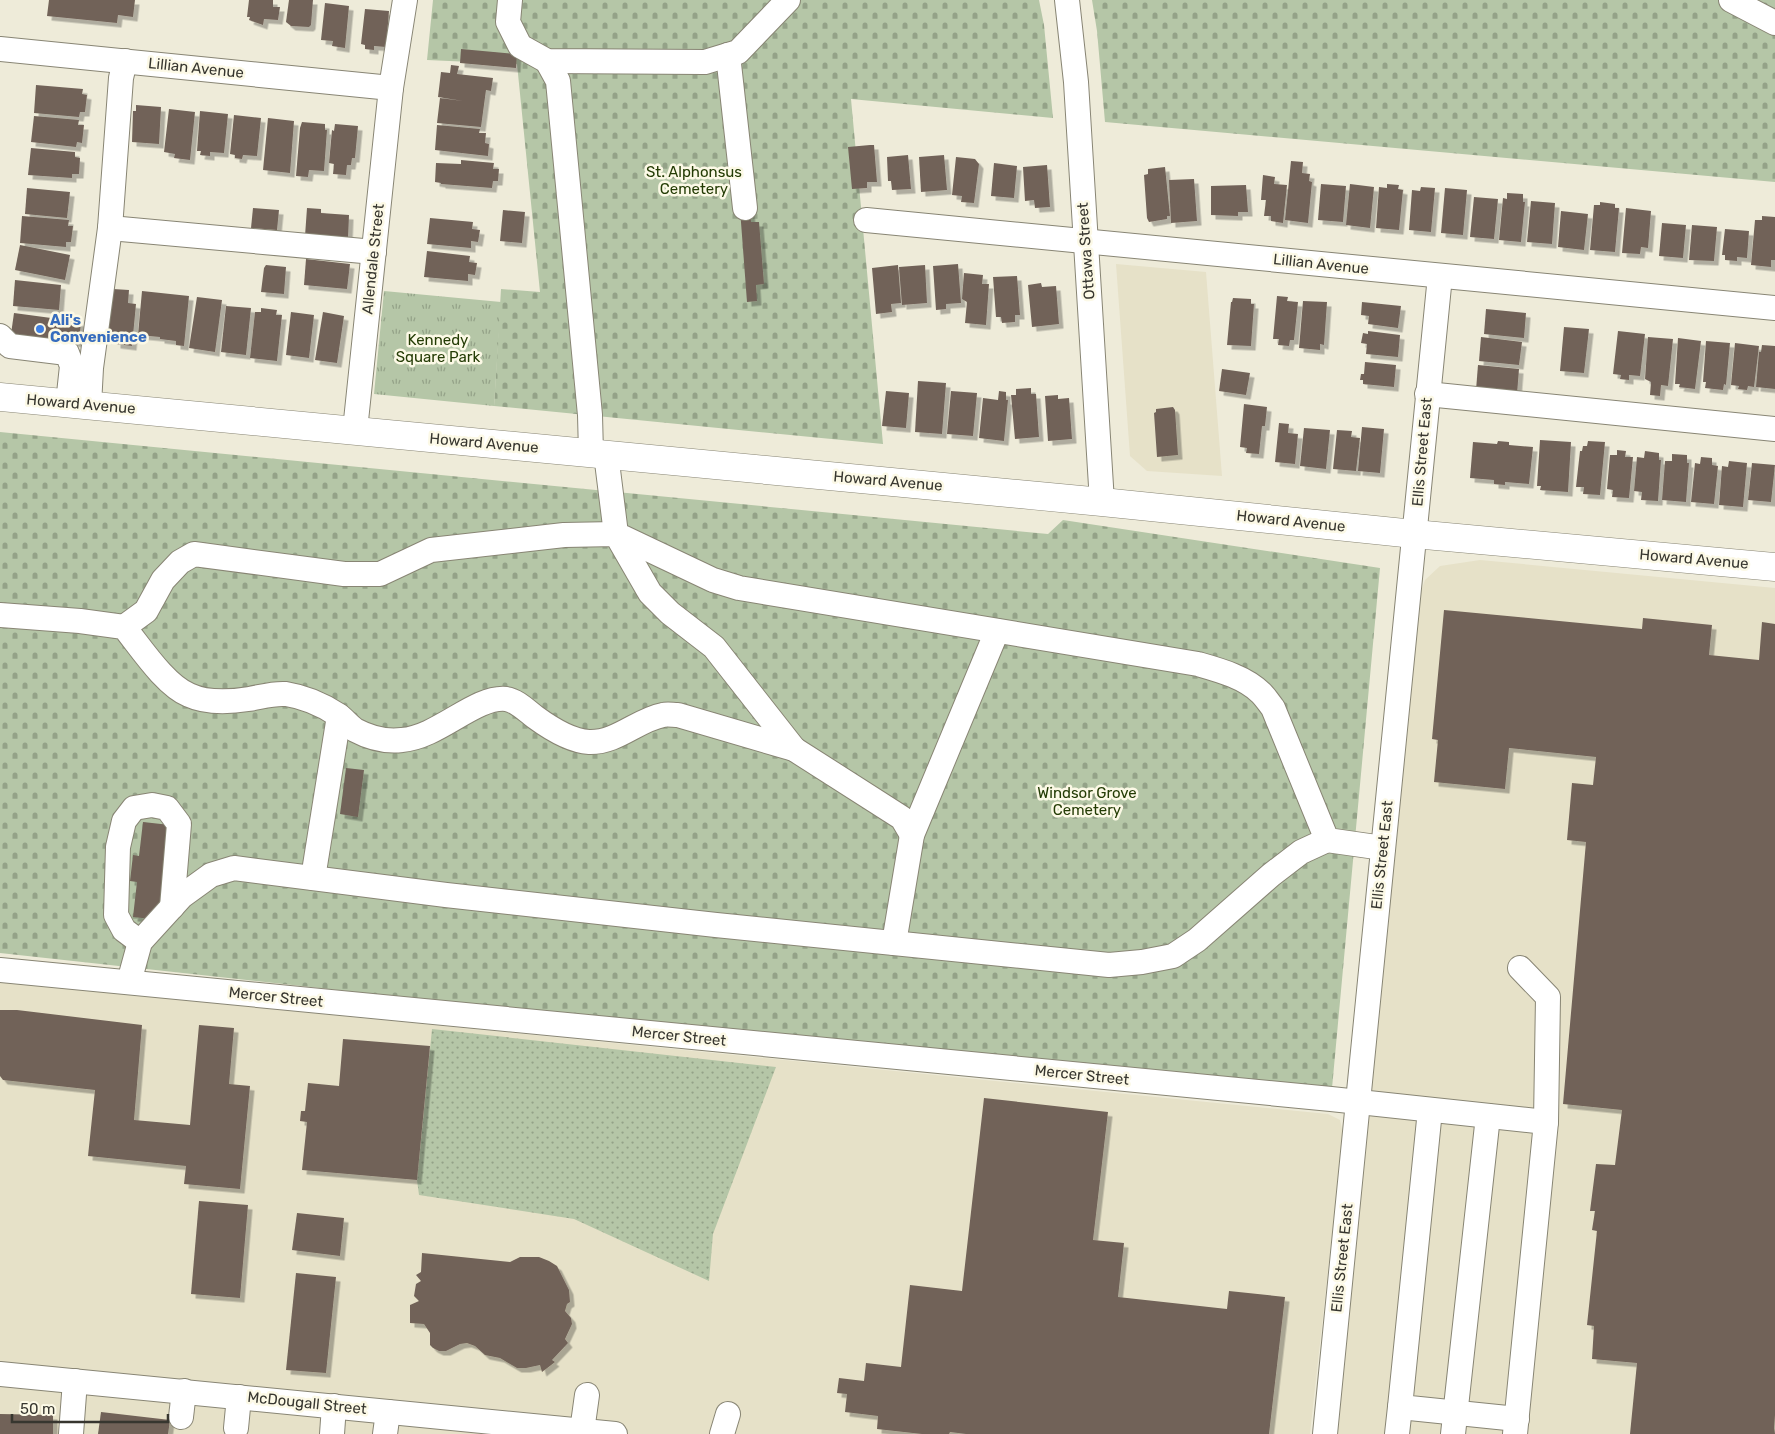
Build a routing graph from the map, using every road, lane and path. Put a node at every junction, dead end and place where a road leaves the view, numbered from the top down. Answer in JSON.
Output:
{"nodes":[{"id":1,"x":405,"y":0,"type":"edge"},
{"id":2,"x":510,"y":0,"type":"edge"},
{"id":3,"x":788,"y":0,"type":"edge"},
{"id":4,"x":1067,"y":0,"type":"edge"},
{"id":5,"x":1731,"y":0,"type":"edge"},
{"id":6,"x":1775,"y":23,"type":"edge"},
{"id":7,"x":0,"y":49,"type":"edge"},
{"id":8,"x":728,"y":55,"type":"junction"},
{"id":9,"x":125,"y":61,"type":"junction"},
{"id":10,"x":547,"y":61,"type":"junction"},
{"id":11,"x":391,"y":88,"type":"junction"},
{"id":12,"x":745,"y":208,"type":"dead end"},
{"id":13,"x":866,"y":220,"type":"dead end"},
{"id":14,"x":110,"y":228,"type":"junction"},
{"id":15,"x":1086,"y":242,"type":"junction"},
{"id":16,"x":374,"y":252,"type":"junction"},
{"id":17,"x":1440,"y":276,"type":"junction"},
{"id":18,"x":1775,"y":308,"type":"edge"},
{"id":19,"x":0,"y":336,"type":"edge"},
{"id":20,"x":1427,"y":394,"type":"junction"},
{"id":21,"x":0,"y":397,"type":"edge"},
{"id":22,"x":79,"y":404,"type":"junction"},
{"id":23,"x":1775,"y":429,"type":"edge"},
{"id":24,"x":355,"y":430,"type":"junction"},
{"id":25,"x":599,"y":454,"type":"junction"},
{"id":26,"x":1102,"y":502,"type":"junction"},
{"id":27,"x":616,"y":534,"type":"junction"},
{"id":28,"x":1414,"y":534,"type":"junction"},
{"id":29,"x":1775,"y":567,"type":"edge"},
{"id":30,"x":0,"y":615,"type":"edge"},
{"id":31,"x":124,"y":627,"type":"junction"},
{"id":32,"x":997,"y":630,"type":"junction"},
{"id":33,"x":339,"y":716,"type":"junction"},
{"id":34,"x":794,"y":749,"type":"junction"},
{"id":35,"x":912,"y":835,"type":"junction"},
{"id":36,"x":1327,"y":840,"type":"junction"},
{"id":37,"x":1383,"y":848,"type":"junction"},
{"id":38,"x":312,"y":878,"type":"junction"},
{"id":39,"x":172,"y":907,"type":"junction"},
{"id":40,"x":140,"y":942,"type":"junction"},
{"id":41,"x":894,"y":943,"type":"junction"},
{"id":42,"x":1520,"y":968,"type":"dead end"},
{"id":43,"x":0,"y":970,"type":"edge"},
{"id":44,"x":129,"y":982,"type":"junction"},
{"id":45,"x":1358,"y":1102,"type":"junction"},
{"id":46,"x":1430,"y":1110,"type":"junction"},
{"id":47,"x":1488,"y":1116,"type":"junction"},
{"id":48,"x":1546,"y":1122,"type":"junction"},
{"id":49,"x":0,"y":1374,"type":"edge"},
{"id":50,"x":75,"y":1381,"type":"junction"},
{"id":51,"x":184,"y":1391,"type":"junction"},
{"id":52,"x":239,"y":1396,"type":"junction"},
{"id":53,"x":587,"y":1396,"type":"dead end"},
{"id":54,"x":334,"y":1406,"type":"junction"},
{"id":55,"x":1400,"y":1407,"type":"junction"},
{"id":56,"x":181,"y":1417,"type":"dead end"},
{"id":57,"x":387,"y":1423,"type":"edge"},
{"id":58,"x":1454,"y":1423,"type":"edge"},
{"id":59,"x":1516,"y":1426,"type":"edge"},
{"id":60,"x":476,"y":1427,"type":"edge"},
{"id":61,"x":236,"y":1428,"type":"dead end"},
{"id":62,"x":582,"y":1431,"type":"junction"},
{"id":63,"x":71,"y":1434,"type":"edge"},
{"id":64,"x":332,"y":1434,"type":"edge"},
{"id":65,"x":615,"y":1434,"type":"edge"},
{"id":66,"x":1324,"y":1434,"type":"edge"},
{"id":67,"x":1397,"y":1434,"type":"edge"}],
"edges":[{"from":1,"to":11,"type":"street","name":"Allendale Street"},
{"from":2,"to":10,"type":"street"},
{"from":3,"to":8,"type":"street"},
{"from":4,"to":15,"type":"street","name":"Ottawa Street"},
{"from":5,"to":6,"type":"street"},
{"from":7,"to":9,"type":"street","name":"Lillian Avenue"},
{"from":8,"to":10,"type":"street"},
{"from":8,"to":12,"type":"street"},
{"from":9,"to":11,"type":"street","name":"Lillian Avenue"},
{"from":9,"to":14,"type":"street"},
{"from":10,"to":25,"type":"street"},
{"from":11,"to":16,"type":"street","name":"Allendale Street"},
{"from":13,"to":15,"type":"street","name":"Lillian Avenue"},
{"from":14,"to":16,"type":"street"},
{"from":14,"to":22,"type":"street"},
{"from":15,"to":17,"type":"street","name":"Lillian Avenue"},
{"from":15,"to":26,"type":"street","name":"Ottawa Street"},
{"from":16,"to":24,"type":"street","name":"Allendale Street"},
{"from":17,"to":18,"type":"street","name":"Lillian Avenue"},
{"from":17,"to":20,"type":"street","name":"Ellis Street East"},
{"from":19,"to":22,"type":"street"},
{"from":20,"to":23,"type":"street"},
{"from":20,"to":28,"type":"street","name":"Ellis Street East"},
{"from":21,"to":22,"type":"main road","name":"Howard Avenue"},
{"from":22,"to":24,"type":"main road","name":"Howard Avenue"},
{"from":24,"to":25,"type":"main road","name":"Howard Avenue"},
{"from":25,"to":26,"type":"main road","name":"Howard Avenue"},
{"from":25,"to":27,"type":"street"},
{"from":26,"to":28,"type":"main road","name":"Howard Avenue"},
{"from":27,"to":31,"type":"street"},
{"from":27,"to":32,"type":"street"},
{"from":27,"to":34,"type":"street"},
{"from":28,"to":29,"type":"main road","name":"Howard Avenue"},
{"from":28,"to":37,"type":"street","name":"Ellis Street East"},
{"from":30,"to":31,"type":"street"},
{"from":31,"to":33,"type":"street"},
{"from":32,"to":35,"type":"street"},
{"from":32,"to":36,"type":"street"},
{"from":33,"to":34,"type":"street"},
{"from":33,"to":38,"type":"street"},
{"from":34,"to":35,"type":"street"},
{"from":35,"to":41,"type":"street"},
{"from":36,"to":37,"type":"street"},
{"from":36,"to":41,"type":"street"},
{"from":37,"to":45,"type":"street","name":"Ellis Street East"},
{"from":38,"to":39,"type":"street"},
{"from":38,"to":41,"type":"street"},
{"from":39,"to":40,"type":"street"},
{"from":39,"to":40,"type":"street"},
{"from":40,"to":44,"type":"street"},
{"from":42,"to":48,"type":"street"},
{"from":43,"to":44,"type":"street","name":"Mercer Street"},
{"from":44,"to":45,"type":"street","name":"Mercer Street"},
{"from":45,"to":46,"type":"street","name":"Mercer Street"},
{"from":45,"to":66,"type":"street","name":"Ellis Street East"},
{"from":46,"to":47,"type":"street","name":"Mercer Street"},
{"from":46,"to":55,"type":"street"},
{"from":47,"to":48,"type":"street","name":"Mercer Street"},
{"from":47,"to":58,"type":"street"},
{"from":48,"to":59,"type":"street"},
{"from":49,"to":50,"type":"street","name":"McDougall Street"},
{"from":50,"to":51,"type":"street","name":"McDougall Street"},
{"from":50,"to":63,"type":"street"},
{"from":51,"to":52,"type":"street","name":"McDougall Street"},
{"from":51,"to":56,"type":"street"},
{"from":52,"to":54,"type":"street","name":"McDougall Street"},
{"from":52,"to":61,"type":"street"},
{"from":53,"to":62,"type":"street"},
{"from":54,"to":57,"type":"street","name":"McDougall Street"},
{"from":54,"to":64,"type":"street"},
{"from":55,"to":58,"type":"street"},
{"from":55,"to":67,"type":"street"},
{"from":57,"to":60,"type":"street","name":"McDougall Street"},
{"from":58,"to":59,"type":"street"},
{"from":60,"to":62,"type":"street","name":"McDougall Street"},
{"from":62,"to":65,"type":"street","name":"McDougall Street"}]}
